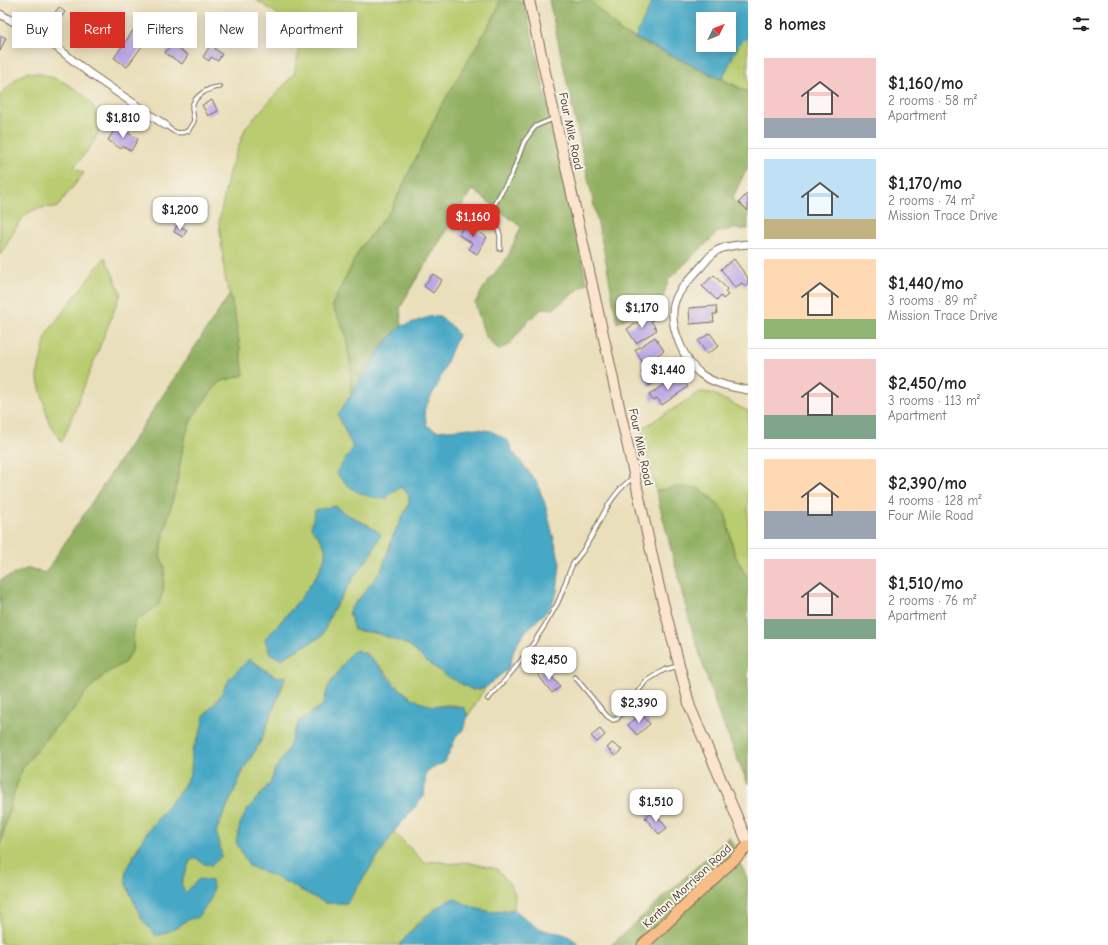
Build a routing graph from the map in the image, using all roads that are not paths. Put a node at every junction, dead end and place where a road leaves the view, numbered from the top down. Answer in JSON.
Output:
{"nodes":[{"id":1,"x":529,"y":0,"type":"edge"},
{"id":2,"x":0,"y":14,"type":"edge"},
{"id":3,"x":220,"y":87,"type":"dead end"},
{"id":4,"x":555,"y":118,"type":"junction"},
{"id":5,"x":165,"y":125,"type":"joint"},
{"id":6,"x":748,"y":244,"type":"edge"},
{"id":7,"x":500,"y":249,"type":"dead end"},
{"id":8,"x":748,"y":390,"type":"edge"},
{"id":9,"x":634,"y":477,"type":"junction"},
{"id":10,"x":679,"y":665,"type":"junction"},
{"id":11,"x":575,"y":677,"type":"dead end"},
{"id":12,"x":488,"y":699,"type":"dead end"},
{"id":13,"x":748,"y":843,"type":"edge"},
{"id":14,"x":748,"y":846,"type":"edge"},
{"id":15,"x":643,"y":945,"type":"edge"}],
"edges":[{"from":1,"to":4,"type":"main road","name":"Four Mile Road"},
{"from":2,"to":5,"type":"street"},
{"from":3,"to":5,"type":"lane"},
{"from":4,"to":7,"type":"lane"},
{"from":4,"to":9,"type":"main road","name":"Four Mile Road"},
{"from":6,"to":8,"type":"street"},
{"from":9,"to":10,"type":"main road","name":"Four Mile Road"},
{"from":9,"to":12,"type":"lane"},
{"from":10,"to":11,"type":"lane"},
{"from":10,"to":13,"type":"main road","name":"Four Mile Road"},
{"from":14,"to":15,"type":"main road","name":"Kenton Morrison Road"}]}
